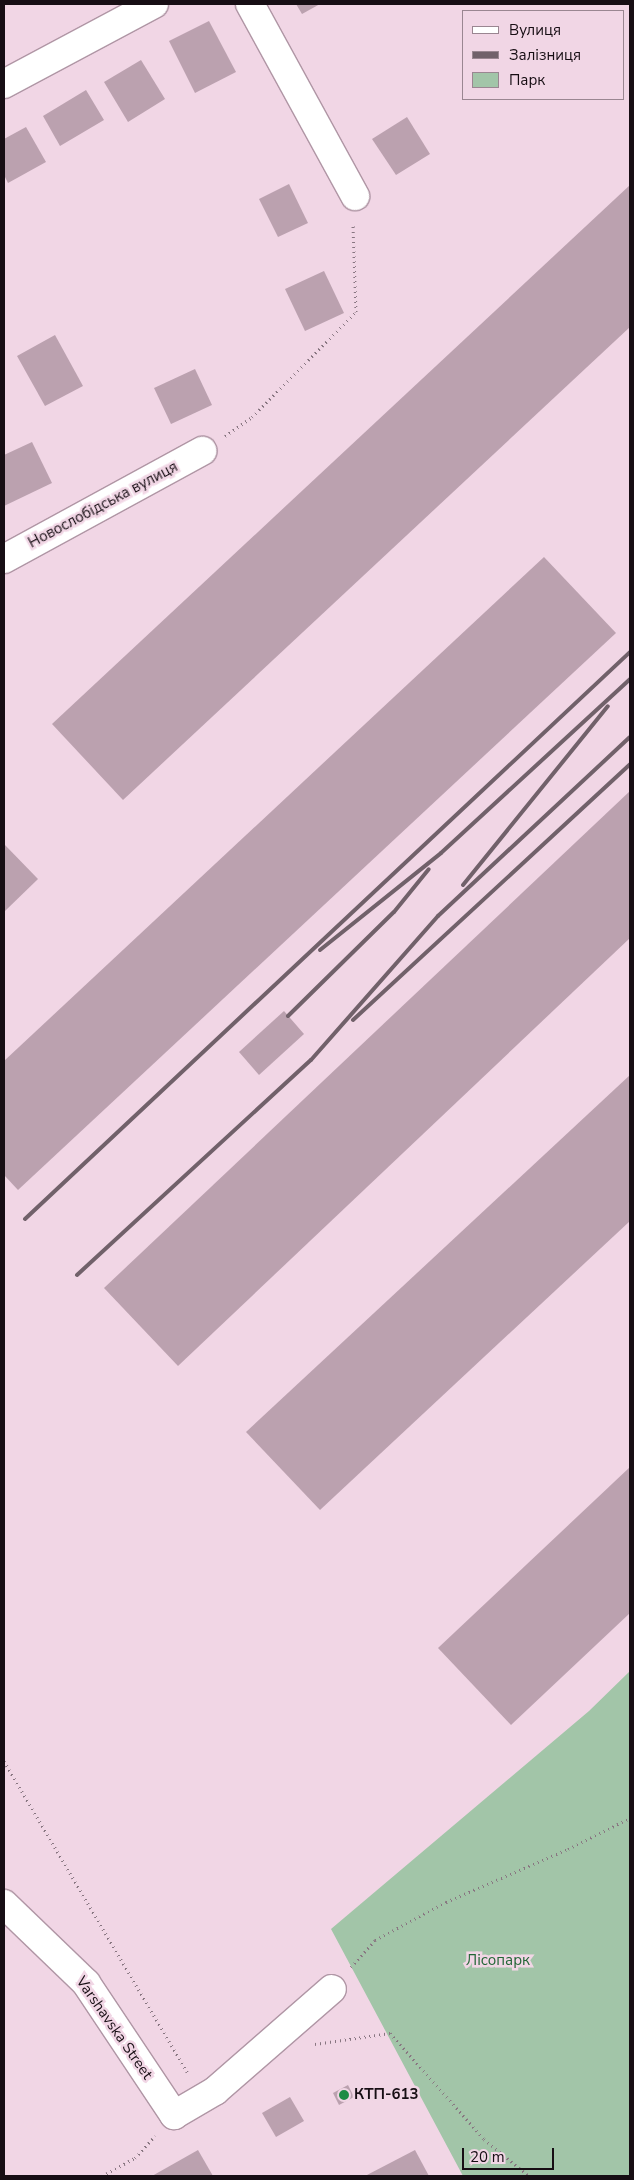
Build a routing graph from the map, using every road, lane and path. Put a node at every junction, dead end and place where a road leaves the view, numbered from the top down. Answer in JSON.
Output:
{"nodes":[{"id":1,"x":154,"y":4,"type":"edge"},
{"id":2,"x":250,"y":4,"type":"edge"},
{"id":3,"x":4,"y":84,"type":"edge"},
{"id":4,"x":354,"y":196,"type":"joint"},
{"id":5,"x":202,"y":451,"type":"joint"},
{"id":6,"x":4,"y":558,"type":"edge"},
{"id":7,"x":4,"y":1760,"type":"edge"},
{"id":8,"x":630,"y":1818,"type":"edge"},
{"id":9,"x":4,"y":1904,"type":"edge"},
{"id":10,"x":332,"y":1989,"type":"joint"},
{"id":11,"x":313,"y":2044,"type":"dead end"},
{"id":12,"x":191,"y":2078,"type":"dead end"},
{"id":13,"x":174,"y":2115,"type":"junction"},
{"id":14,"x":102,"y":2176,"type":"edge"},
{"id":15,"x":529,"y":2176,"type":"edge"}],
"edges":[{"from":1,"to":3,"type":"street"},
{"from":2,"to":4,"type":"street"},
{"from":4,"to":5,"type":"path"},
{"from":5,"to":6,"type":"street","name":"Новослобідська вулиця"},
{"from":7,"to":12,"type":"path"},
{"from":8,"to":10,"type":"path"},
{"from":9,"to":13,"type":"street","name":"Varshavska Street"},
{"from":10,"to":13,"type":"street"},
{"from":11,"to":15,"type":"path"},
{"from":13,"to":14,"type":"path"}]}
